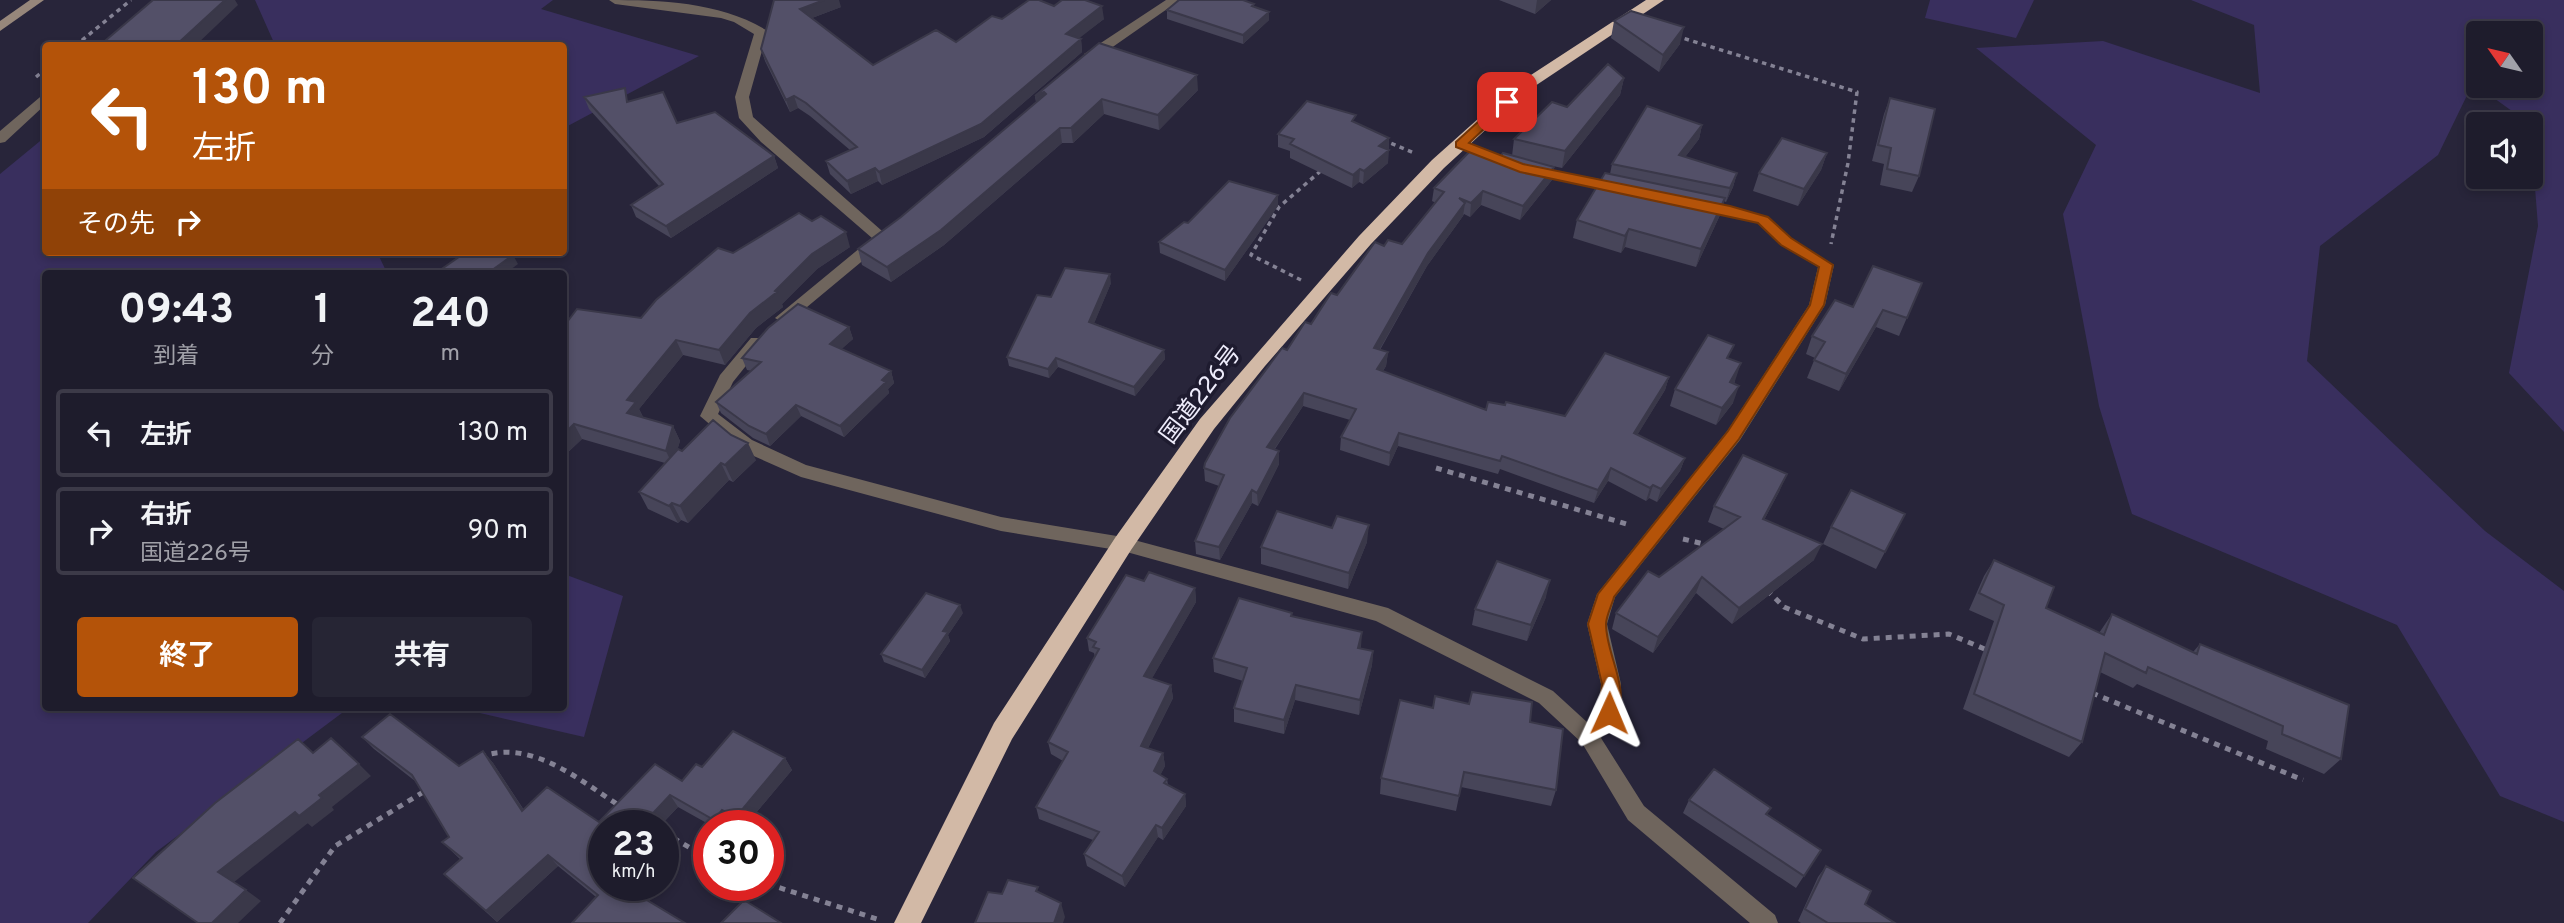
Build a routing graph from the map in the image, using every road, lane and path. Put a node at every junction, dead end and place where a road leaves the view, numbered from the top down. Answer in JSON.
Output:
{"nodes":[{"id":1,"x":37,"y":0,"type":"edge"},
{"id":2,"x":131,"y":0,"type":"edge"},
{"id":3,"x":615,"y":0,"type":"edge"},
{"id":4,"x":1174,"y":0,"type":"edge"},
{"id":5,"x":1654,"y":0,"type":"edge"},
{"id":6,"x":1625,"y":20,"type":"junction"},
{"id":7,"x":0,"y":27,"type":"edge"},
{"id":8,"x":80,"y":42,"type":"edge"},
{"id":9,"x":1081,"y":62,"type":"edge"},
{"id":10,"x":42,"y":100,"type":"edge"},
{"id":11,"x":1378,"y":138,"type":"edge"},
{"id":12,"x":0,"y":139,"type":"edge"},
{"id":13,"x":1438,"y":164,"type":"junction"},
{"id":14,"x":1327,"y":166,"type":"edge"},
{"id":15,"x":1520,"y":167,"type":"edge"},
{"id":16,"x":1638,"y":192,"type":"edge"},
{"id":17,"x":1677,"y":200,"type":"edge"},
{"id":18,"x":1826,"y":265,"type":"junction"},
{"id":19,"x":1321,"y":289,"type":"junction"},
{"id":20,"x":1436,"y":468,"type":"dead end"},
{"id":21,"x":1655,"y":532,"type":"junction"},
{"id":22,"x":1123,"y":544,"type":"junction"},
{"id":23,"x":1719,"y":547,"type":"edge"},
{"id":24,"x":1756,"y":581,"type":"edge"},
{"id":25,"x":1999,"y":655,"type":"edge"},
{"id":26,"x":2088,"y":692,"type":"edge"},
{"id":27,"x":1589,"y":737,"type":"junction"},
{"id":28,"x":469,"y":764,"type":"edge"},
{"id":29,"x":2303,"y":780,"type":"dead end"},
{"id":30,"x":436,"y":784,"type":"edge"},
{"id":31,"x":626,"y":810,"type":"edge"},
{"id":32,"x":784,"y":889,"type":"edge"},
{"id":33,"x":280,"y":923,"type":"edge"},
{"id":34,"x":891,"y":923,"type":"edge"},
{"id":35,"x":907,"y":923,"type":"edge"},
{"id":36,"x":1767,"y":923,"type":"edge"}],
"edges":[{"from":1,"to":7,"type":"street"},
{"from":2,"to":8,"type":"path"},
{"from":3,"to":22,"type":"street"},
{"from":4,"to":9,"type":"street"},
{"from":5,"to":6,"type":"highway","name":"国道226号"},
{"from":6,"to":13,"type":"highway","name":"国道226号"},
{"from":6,"to":18,"type":"path"},
{"from":10,"to":12,"type":"street"},
{"from":11,"to":13,"type":"path"},
{"from":13,"to":19,"type":"highway","name":"国道226号"},
{"from":14,"to":19,"type":"path"},
{"from":15,"to":16,"type":"street"},
{"from":17,"to":18,"type":"street"},
{"from":18,"to":21,"type":"street"},
{"from":19,"to":22,"type":"highway","name":"国道226号"},
{"from":20,"to":21,"type":"path"},
{"from":21,"to":23,"type":"path"},
{"from":21,"to":27,"type":"street"},
{"from":22,"to":27,"type":"street"},
{"from":22,"to":35,"type":"highway","name":"国道226号"},
{"from":24,"to":25,"type":"path"},
{"from":26,"to":29,"type":"path"},
{"from":27,"to":36,"type":"street"},
{"from":28,"to":31,"type":"path"},
{"from":30,"to":33,"type":"path"},
{"from":32,"to":34,"type":"path"}]}
